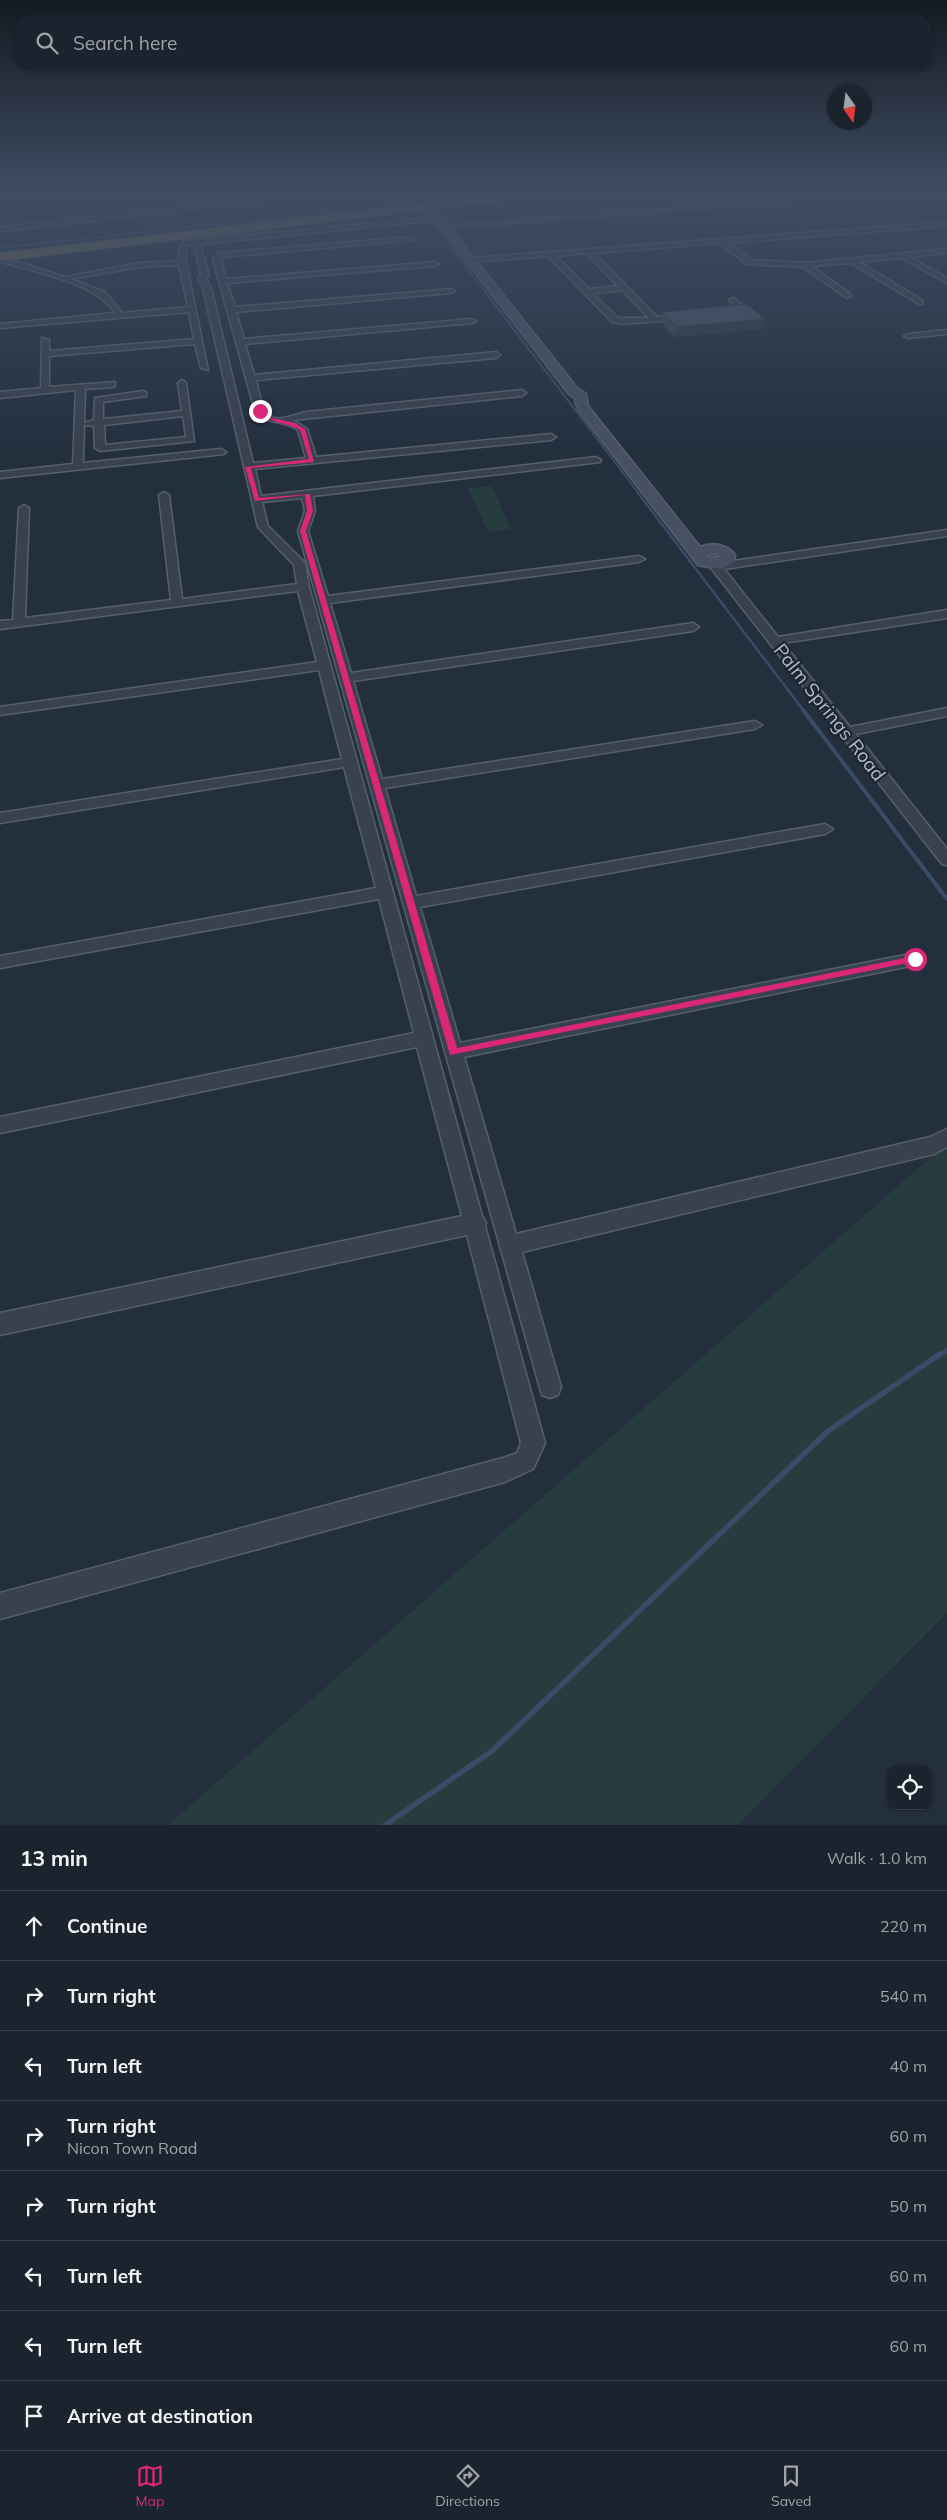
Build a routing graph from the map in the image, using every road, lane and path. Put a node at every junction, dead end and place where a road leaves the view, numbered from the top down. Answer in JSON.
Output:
{"nodes":[{"id":1,"x":71,"y":280,"type":"edge"},
{"id":2,"x":185,"y":280,"type":"edge"},
{"id":3,"x":208,"y":280,"type":"edge"},
{"id":4,"x":234,"y":280,"type":"edge"},
{"id":5,"x":486,"y":280,"type":"edge"},
{"id":6,"x":575,"y":280,"type":"edge"},
{"id":7,"x":616,"y":280,"type":"edge"},
{"id":8,"x":826,"y":280,"type":"edge"},
{"id":9,"x":884,"y":280,"type":"edge"},
{"id":10,"x":224,"y":281,"type":"joint"},
{"id":11,"x":624,"y":288,"type":"junction"},
{"id":12,"x":451,"y":291,"type":"dead end"},
{"id":13,"x":586,"y":292,"type":"junction"},
{"id":14,"x":847,"y":296,"type":"dead end"},
{"id":15,"x":733,"y":300,"type":"dead end"},
{"id":16,"x":919,"y":302,"type":"dead end"},
{"id":17,"x":191,"y":309,"type":"junction"},
{"id":18,"x":232,"y":310,"type":"junction"},
{"id":19,"x":722,"y":313,"type":"edge"},
{"id":20,"x":120,"y":315,"type":"junction"},
{"id":21,"x":694,"y":316,"type":"edge"},
{"id":22,"x":655,"y":320,"type":"junction"},
{"id":23,"x":472,"y":321,"type":"dead end"},
{"id":24,"x":0,"y":326,"type":"edge"},
{"id":25,"x":947,"y":332,"type":"edge"},
{"id":26,"x":908,"y":336,"type":"dead end"},
{"id":27,"x":45,"y":340,"type":"dead end"},
{"id":28,"x":199,"y":341,"type":"junction"},
{"id":29,"x":241,"y":342,"type":"junction"},
{"id":30,"x":45,"y":354,"type":"junction"},
{"id":31,"x":496,"y":355,"type":"dead end"},
{"id":32,"x":205,"y":368,"type":"dead end"},
{"id":33,"x":251,"y":378,"type":"junction"},
{"id":34,"x":182,"y":383,"type":"dead end"},
{"id":35,"x":112,"y":384,"type":"dead end"},
{"id":36,"x":81,"y":387,"type":"junction"},
{"id":37,"x":45,"y":391,"type":"junction"},
{"id":38,"x":522,"y":393,"type":"dead end"},
{"id":39,"x":143,"y":394,"type":"dead end"},
{"id":40,"x":0,"y":395,"type":"edge"},
{"id":41,"x":186,"y":414,"type":"junction"},
{"id":42,"x":98,"y":422,"type":"junction"},
{"id":43,"x":284,"y":422,"type":"junction"},
{"id":44,"x":81,"y":424,"type":"junction"},
{"id":45,"x":551,"y":437,"type":"dead end"},
{"id":46,"x":221,"y":452,"type":"dead end"},
{"id":47,"x":312,"y":460,"type":"junction"},
{"id":48,"x":596,"y":460,"type":"dead end"},
{"id":49,"x":78,"y":465,"type":"junction"},
{"id":50,"x":248,"y":467,"type":"junction"},
{"id":51,"x":0,"y":475,"type":"edge"},
{"id":52,"x":307,"y":494,"type":"junction"},
{"id":53,"x":164,"y":495,"type":"dead end"},
{"id":54,"x":256,"y":500,"type":"junction"},
{"id":55,"x":24,"y":508,"type":"dead end"},
{"id":56,"x":947,"y":533,"type":"edge"},
{"id":57,"x":292,"y":558,"type":"joint"},
{"id":58,"x":639,"y":559,"type":"dead end"},
{"id":59,"x":710,"y":559,"type":"junction"},
{"id":60,"x":303,"y":587,"type":"junction"},
{"id":61,"x":323,"y":600,"type":"junction"},
{"id":62,"x":177,"y":603,"type":"junction"},
{"id":63,"x":947,"y":614,"type":"edge"},
{"id":64,"x":19,"y":623,"type":"junction"},
{"id":65,"x":0,"y":625,"type":"edge"},
{"id":66,"x":693,"y":627,"type":"dead end"},
{"id":67,"x":774,"y":641,"type":"junction"},
{"id":68,"x":324,"y":665,"type":"junction"},
{"id":69,"x":345,"y":678,"type":"junction"},
{"id":70,"x":0,"y":711,"type":"edge"},
{"id":71,"x":947,"y":712,"type":"edge"},
{"id":72,"x":755,"y":725,"type":"dead end"},
{"id":73,"x":846,"y":732,"type":"junction"},
{"id":74,"x":350,"y":762,"type":"junction"},
{"id":75,"x":376,"y":786,"type":"junction"},
{"id":76,"x":0,"y":818,"type":"edge"},
{"id":77,"x":825,"y":829,"type":"dead end"},
{"id":78,"x":947,"y":860,"type":"edge"},
{"id":79,"x":386,"y":892,"type":"junction"},
{"id":80,"x":410,"y":903,"type":"junction"},
{"id":81,"x":915,"y":959,"type":"dead end"},
{"id":82,"x":0,"y":962,"type":"edge"},
{"id":83,"x":425,"y":1038,"type":"junction"},
{"id":84,"x":453,"y":1052,"type":"junction"},
{"id":85,"x":0,"y":1125,"type":"edge"},
{"id":86,"x":947,"y":1137,"type":"edge"},
{"id":87,"x":476,"y":1223,"type":"junction"},
{"id":88,"x":509,"y":1245,"type":"junction"},
{"id":89,"x":0,"y":1324,"type":"edge"},
{"id":90,"x":550,"y":1388,"type":"dead end"},
{"id":91,"x":0,"y":1606,"type":"edge"}],
"edges":[{"from":1,"to":20,"type":"street"},
{"from":2,"to":17,"type":"street"},
{"from":3,"to":50,"type":"street"},
{"from":4,"to":10,"type":"street"},
{"from":5,"to":59,"type":"street"},
{"from":6,"to":13,"type":"street"},
{"from":7,"to":11,"type":"street"},
{"from":8,"to":14,"type":"street"},
{"from":9,"to":16,"type":"street"},
{"from":10,"to":18,"type":"street"},
{"from":11,"to":13,"type":"street"},
{"from":11,"to":22,"type":"street"},
{"from":12,"to":18,"type":"street"},
{"from":13,"to":22,"type":"street"},
{"from":15,"to":19,"type":"street"},
{"from":17,"to":20,"type":"street"},
{"from":17,"to":28,"type":"street"},
{"from":18,"to":29,"type":"street"},
{"from":20,"to":24,"type":"street"},
{"from":21,"to":22,"type":"street"},
{"from":23,"to":29,"type":"street"},
{"from":25,"to":26,"type":"street"},
{"from":27,"to":30,"type":"street"},
{"from":28,"to":30,"type":"street"},
{"from":28,"to":32,"type":"street"},
{"from":29,"to":33,"type":"street"},
{"from":30,"to":37,"type":"street"},
{"from":31,"to":33,"type":"street"},
{"from":33,"to":43,"type":"street"},
{"from":34,"to":41,"type":"street"},
{"from":35,"to":36,"type":"street"},
{"from":36,"to":37,"type":"street"},
{"from":36,"to":44,"type":"street"},
{"from":37,"to":40,"type":"street"},
{"from":38,"to":43,"type":"street"},
{"from":39,"to":42,"type":"street"},
{"from":41,"to":42,"type":"street"},
{"from":41,"to":42,"type":"street"},
{"from":42,"to":44,"type":"street"},
{"from":43,"to":47,"type":"street"},
{"from":44,"to":49,"type":"street"},
{"from":45,"to":47,"type":"street"},
{"from":46,"to":49,"type":"street"},
{"from":47,"to":50,"type":"street"},
{"from":48,"to":52,"type":"street"},
{"from":49,"to":51,"type":"street"},
{"from":50,"to":54,"type":"street"},
{"from":52,"to":54,"type":"street"},
{"from":52,"to":61,"type":"street"},
{"from":53,"to":62,"type":"street"},
{"from":54,"to":57,"type":"street"},
{"from":55,"to":64,"type":"street"},
{"from":56,"to":59,"type":"street"},
{"from":57,"to":60,"type":"street"},
{"from":58,"to":61,"type":"street"},
{"from":59,"to":67,"type":"street","name":"Palm Springs Road"},
{"from":60,"to":62,"type":"street"},
{"from":60,"to":68,"type":"street"},
{"from":61,"to":69,"type":"street"},
{"from":62,"to":64,"type":"street"},
{"from":63,"to":67,"type":"street"},
{"from":64,"to":65,"type":"street"},
{"from":66,"to":69,"type":"street"},
{"from":67,"to":73,"type":"street","name":"Palm Springs Road"},
{"from":68,"to":70,"type":"street"},
{"from":68,"to":74,"type":"street"},
{"from":69,"to":75,"type":"street"},
{"from":71,"to":73,"type":"street"},
{"from":72,"to":75,"type":"street"},
{"from":73,"to":78,"type":"street","name":"Palm Springs Road"},
{"from":74,"to":76,"type":"street"},
{"from":74,"to":79,"type":"street"},
{"from":75,"to":80,"type":"street"},
{"from":77,"to":80,"type":"street"},
{"from":79,"to":82,"type":"street"},
{"from":79,"to":83,"type":"street"},
{"from":80,"to":84,"type":"street"},
{"from":81,"to":84,"type":"street"},
{"from":83,"to":85,"type":"street"},
{"from":83,"to":87,"type":"street"},
{"from":84,"to":88,"type":"street"},
{"from":86,"to":88,"type":"street"},
{"from":87,"to":89,"type":"street"},
{"from":87,"to":91,"type":"street"},
{"from":88,"to":90,"type":"street"}]}
